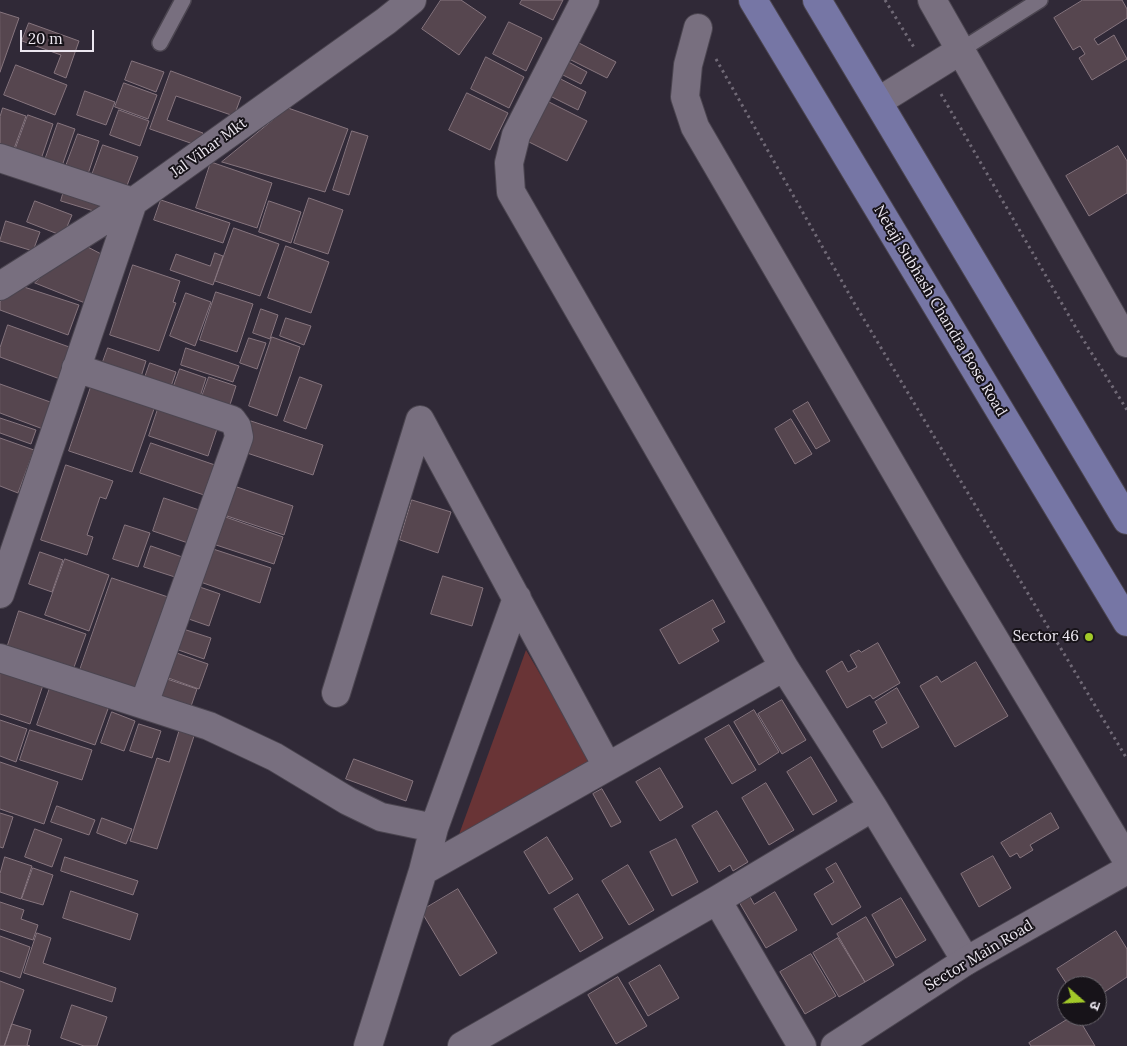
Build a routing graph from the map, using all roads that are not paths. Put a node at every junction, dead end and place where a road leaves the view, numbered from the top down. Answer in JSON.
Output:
{"nodes":[{"id":1,"x":183,"y":0,"type":"edge"},
{"id":2,"x":412,"y":0,"type":"edge"},
{"id":3,"x":585,"y":0,"type":"edge"},
{"id":4,"x":753,"y":0,"type":"edge"},
{"id":5,"x":818,"y":0,"type":"edge"},
{"id":6,"x":932,"y":0,"type":"edge"},
{"id":7,"x":1040,"y":0,"type":"edge"},
{"id":8,"x":698,"y":28,"type":"road end"},
{"id":9,"x":160,"y":43,"type":"dead end"},
{"id":10,"x":961,"y":50,"type":"junction"},
{"id":11,"x":878,"y":101,"type":"junction"},
{"id":12,"x":0,"y":158,"type":"edge"},
{"id":13,"x":133,"y":202,"type":"junction"},
{"id":14,"x":0,"y":286,"type":"edge"},
{"id":15,"x":1127,"y":343,"type":"edge"},
{"id":16,"x":76,"y":368,"type":"junction"},
{"id":17,"x":1127,"y":520,"type":"edge"},
{"id":18,"x":0,"y":594,"type":"edge"},
{"id":19,"x":517,"y":598,"type":"junction"},
{"id":20,"x":1127,"y":622,"type":"edge"},
{"id":21,"x":0,"y":658,"type":"edge"},
{"id":22,"x":784,"y":667,"type":"junction"},
{"id":23,"x":336,"y":693,"type":"dead end"},
{"id":24,"x":144,"y":704,"type":"junction"},
{"id":25,"x":607,"y":766,"type":"junction"},
{"id":26,"x":873,"y":807,"type":"junction"},
{"id":27,"x":434,"y":828,"type":"junction"},
{"id":28,"x":1127,"y":860,"type":"edge"},
{"id":29,"x":1127,"y":870,"type":"edge"},
{"id":30,"x":423,"y":872,"type":"junction"},
{"id":31,"x":717,"y":900,"type":"junction"},
{"id":32,"x":966,"y":962,"type":"junction"},
{"id":33,"x":368,"y":1046,"type":"edge"},
{"id":34,"x":462,"y":1046,"type":"edge"},
{"id":35,"x":802,"y":1046,"type":"edge"},
{"id":36,"x":835,"y":1046,"type":"edge"}],
"edges":[{"from":1,"to":9,"type":"lane"},
{"from":2,"to":13,"type":"street","name":"Jal Vihar Mkt"},
{"from":3,"to":22,"type":"street"},
{"from":4,"to":20,"type":"main road","name":"Netaji Subhash Chandra Bose Road"},
{"from":5,"to":11,"type":"main road"},
{"from":6,"to":10,"type":"street"},
{"from":7,"to":10,"type":"lane"},
{"from":8,"to":28,"type":"street"},
{"from":10,"to":11,"type":"street"},
{"from":10,"to":15,"type":"street"},
{"from":11,"to":17,"type":"main road"},
{"from":12,"to":13,"type":"street"},
{"from":13,"to":14,"type":"street","name":"Jal Vihar Mkt"},
{"from":13,"to":16,"type":"street"},
{"from":16,"to":18,"type":"street"},
{"from":16,"to":24,"type":"street"},
{"from":19,"to":23,"type":"street"},
{"from":19,"to":25,"type":"street"},
{"from":19,"to":27,"type":"street"},
{"from":21,"to":24,"type":"street"},
{"from":22,"to":25,"type":"street"},
{"from":22,"to":26,"type":"street"},
{"from":24,"to":27,"type":"street"},
{"from":25,"to":30,"type":"street"},
{"from":26,"to":31,"type":"street"},
{"from":26,"to":32,"type":"street"},
{"from":27,"to":30,"type":"street"},
{"from":29,"to":32,"type":"street","name":"Sector Main Road"},
{"from":30,"to":33,"type":"street"},
{"from":31,"to":34,"type":"street"},
{"from":31,"to":35,"type":"street"},
{"from":32,"to":36,"type":"street","name":"Sector Main Road"}]}
